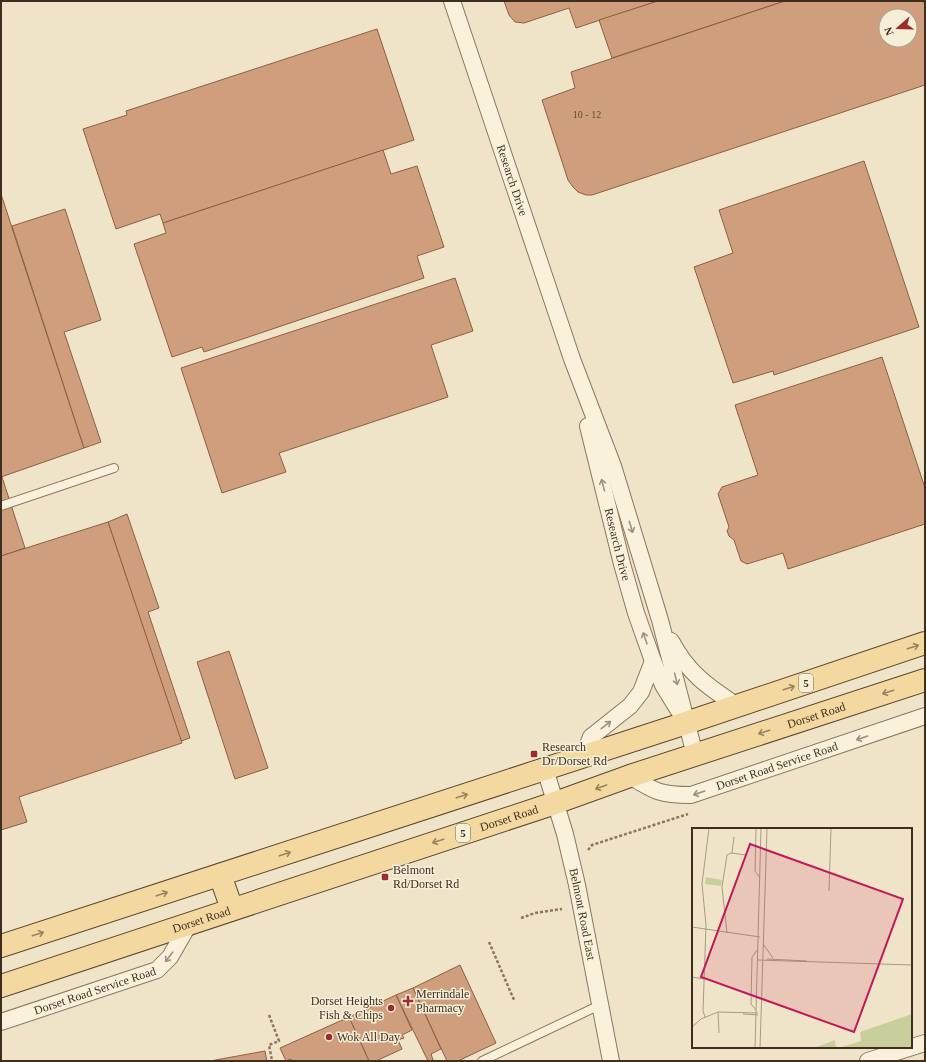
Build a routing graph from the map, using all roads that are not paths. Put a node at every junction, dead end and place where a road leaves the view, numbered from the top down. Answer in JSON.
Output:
{"nodes":[{"id":1,"x":452,"y":1,"type":"edge"},
{"id":2,"x":572,"y":359,"type":"junction"},
{"id":3,"x":114,"y":468,"type":"dead end"},
{"id":4,"x":1,"y":506,"type":"edge"},
{"id":5,"x":660,"y":620,"type":"junction"},
{"id":6,"x":925,"y":643,"type":"edge"},
{"id":7,"x":653,"y":661,"type":"junction"},
{"id":8,"x":925,"y":680,"type":"edge"},
{"id":9,"x":737,"y":706,"type":"junction"},
{"id":10,"x":925,"y":716,"type":"edge"},
{"id":11,"x":686,"y":723,"type":"junction"},
{"id":12,"x":584,"y":755,"type":"junction"},
{"id":13,"x":695,"y":755,"type":"junction"},
{"id":14,"x":545,"y":769,"type":"junction"},
{"id":15,"x":630,"y":776,"type":"junction"},
{"id":16,"x":555,"y":803,"type":"junction"},
{"id":17,"x":220,"y":875,"type":"junction"},
{"id":18,"x":232,"y":909,"type":"junction"},
{"id":19,"x":189,"y":924,"type":"junction"},
{"id":20,"x":1,"y":946,"type":"edge"},
{"id":21,"x":1,"y":986,"type":"edge"},
{"id":22,"x":600,"y":1006,"type":"junction"},
{"id":23,"x":1,"y":1022,"type":"edge"},
{"id":24,"x":925,"y":1042,"type":"edge"},
{"id":25,"x":912,"y":1046,"type":"edge"},
{"id":26,"x":907,"y":1048,"type":"edge"},
{"id":27,"x":482,"y":1061,"type":"edge"},
{"id":28,"x":611,"y":1061,"type":"edge"},
{"id":29,"x":868,"y":1061,"type":"edge"}],
"edges":[{"from":1,"to":2,"type":"street","name":"Research Drive"},
{"from":2,"to":5,"type":"street","name":"Research Drive","one_way":true},
{"from":7,"to":2,"type":"street","name":"Research Drive","one_way":true},
{"from":3,"to":4,"type":"lane"},
{"from":5,"to":9,"type":"street"},
{"from":5,"to":11,"type":"street","name":"Research Drive","one_way":true},
{"from":9,"to":6,"type":"main road","number":"5","one_way":true},
{"from":7,"to":11,"type":"street","name":"Research Drive"},
{"from":12,"to":7,"type":"street","one_way":true},
{"from":8,"to":13,"type":"main road","name":"Dorset Road","number":"5","one_way":true},
{"from":9,"to":11,"type":"main road","number":"5"},
{"from":10,"to":15,"type":"street","name":"Dorset Road Service Road","one_way":true},
{"from":11,"to":12,"type":"main road","number":"5"},
{"from":11,"to":13,"type":"street","name":"Research Drive"},
{"from":12,"to":14,"type":"main road","number":"5"},
{"from":13,"to":15,"type":"main road","name":"Dorset Road","number":"5"},
{"from":14,"to":16,"type":"street","name":"Belmont Road East"},
{"from":17,"to":14,"type":"main road","number":"5","one_way":true},
{"from":15,"to":16,"type":"main road","name":"Dorset Road","number":"5","one_way":true},
{"from":16,"to":18,"type":"main road","name":"Dorset Road","number":"5","one_way":true},
{"from":16,"to":22,"type":"street","name":"Belmont Road East"},
{"from":17,"to":18,"type":"main road"},
{"from":20,"to":17,"type":"main road","number":"5","one_way":true},
{"from":18,"to":19,"type":"main road","name":"Dorset Road","number":"5"},
{"from":19,"to":21,"type":"main road","name":"Dorset Road","number":"5"},
{"from":19,"to":23,"type":"street","name":"Dorset Road Service Road","one_way":true},
{"from":22,"to":27,"type":"lane"},
{"from":22,"to":28,"type":"street","name":"Belmont Road East"},
{"from":24,"to":25,"type":"street"},
{"from":26,"to":29,"type":"street"}]}
